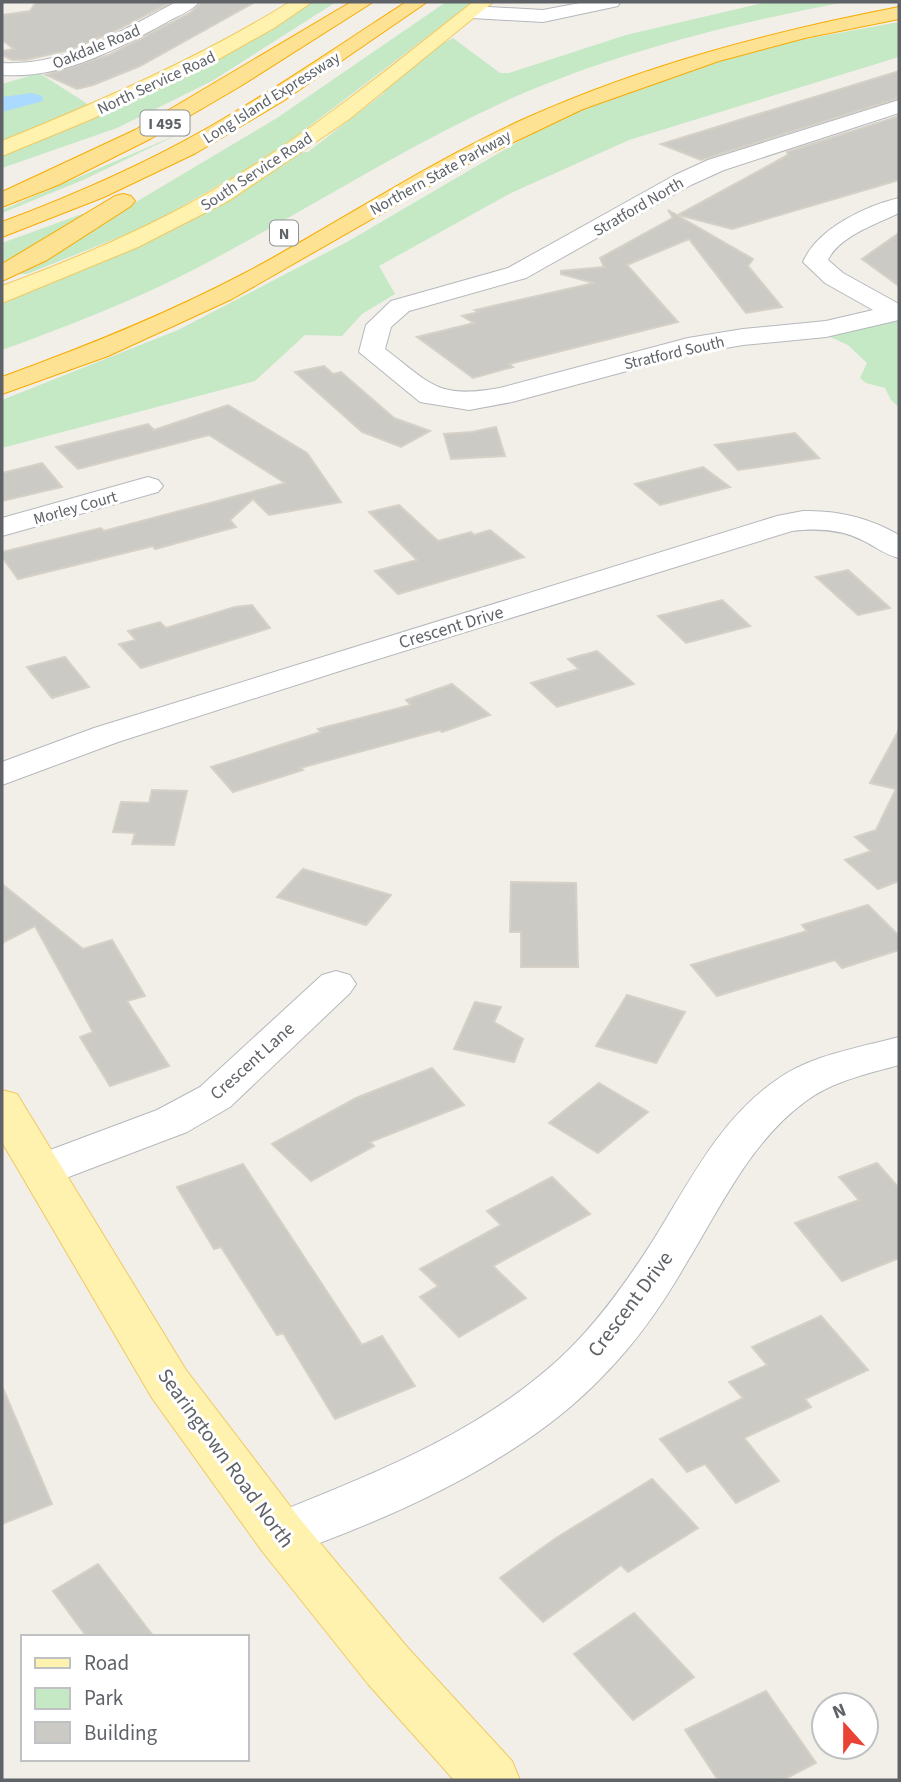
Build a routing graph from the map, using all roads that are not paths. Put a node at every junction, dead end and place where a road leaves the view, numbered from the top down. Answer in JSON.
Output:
{"nodes":[{"id":1,"x":190,"y":2,"type":"edge"},
{"id":2,"x":303,"y":2,"type":"edge"},
{"id":3,"x":364,"y":2,"type":"edge"},
{"id":4,"x":418,"y":2,"type":"edge"},
{"id":5,"x":611,"y":2,"type":"edge"},
{"id":6,"x":891,"y":2,"type":"edge"},
{"id":7,"x":478,"y":7,"type":"edge"},
{"id":8,"x":899,"y":13,"type":"edge"},
{"id":9,"x":899,"y":19,"type":"edge"},
{"id":10,"x":320,"y":29,"type":"junction"},
{"id":11,"x":806,"y":32,"type":"junction"},
{"id":12,"x":2,"y":69,"type":"edge"},
{"id":13,"x":281,"y":93,"type":"junction"},
{"id":14,"x":899,"y":106,"type":"edge"},
{"id":15,"x":2,"y":149,"type":"edge"},
{"id":16,"x":28,"y":167,"type":"dead end"},
{"id":17,"x":398,"y":169,"type":"dead end"},
{"id":18,"x":2,"y":200,"type":"edge"},
{"id":19,"x":899,"y":205,"type":"edge"},
{"id":20,"x":2,"y":230,"type":"edge"},
{"id":21,"x":2,"y":274,"type":"edge"},
{"id":22,"x":2,"y":295,"type":"edge"},
{"id":23,"x":898,"y":313,"type":"edge"},
{"id":24,"x":79,"y":333,"type":"dead end"},
{"id":25,"x":2,"y":362,"type":"edge"},
{"id":26,"x":2,"y":386,"type":"edge"},
{"id":27,"x":451,"y":401,"type":"joint"},
{"id":28,"x":148,"y":486,"type":"dead end"},
{"id":29,"x":2,"y":527,"type":"edge"},
{"id":30,"x":899,"y":550,"type":"edge"},
{"id":31,"x":2,"y":774,"type":"edge"},
{"id":32,"x":336,"y":984,"type":"dead end"},
{"id":33,"x":899,"y":1051,"type":"edge"},
{"id":34,"x":2,"y":1105,"type":"edge"},
{"id":35,"x":42,"y":1170,"type":"junction"},
{"id":36,"x":281,"y":1535,"type":"junction"},
{"id":37,"x":491,"y":1780,"type":"edge"}],
"edges":[{"from":1,"to":12,"type":"street","name":"Oakdale Road"},
{"from":2,"to":15,"type":"main road","name":"North Service Road"},
{"from":3,"to":10,"type":"highway","name":"Long Island Expressway","number":"I 495"},
{"from":4,"to":13,"type":"highway","name":"Long Island Expressway","number":"I 495"},
{"from":5,"to":7,"type":"street"},
{"from":6,"to":17,"type":"highway","name":"Northern State Parkway"},
{"from":7,"to":22,"type":"main road","name":"South Service Road"},
{"from":8,"to":11,"type":"highway","name":"Northern State Parkway","number":"N"},
{"from":9,"to":11,"type":"highway"},
{"from":10,"to":16,"type":"highway"},
{"from":10,"to":18,"type":"highway","name":"Long Island Expressway","number":"I 495"},
{"from":11,"to":26,"type":"highway","name":"Northern State Parkway","number":"N"},
{"from":13,"to":20,"type":"highway","name":"Long Island Expressway","number":"I 495"},
{"from":13,"to":21,"type":"highway"},
{"from":14,"to":27,"type":"street","name":"Stratford North"},
{"from":19,"to":23,"type":"street"},
{"from":23,"to":27,"type":"street","name":"Stratford South"},
{"from":24,"to":25,"type":"highway"},
{"from":28,"to":29,"type":"street","name":"Morley Court"},
{"from":30,"to":31,"type":"street","name":"Crescent Drive"},
{"from":32,"to":35,"type":"street","name":"Crescent Lane"},
{"from":33,"to":36,"type":"street","name":"Crescent Drive"},
{"from":34,"to":35,"type":"main road","name":"Searingtown Road North"},
{"from":35,"to":36,"type":"main road","name":"Searingtown Road North"},
{"from":36,"to":37,"type":"main road","name":"Searingtown Road North"}]}
